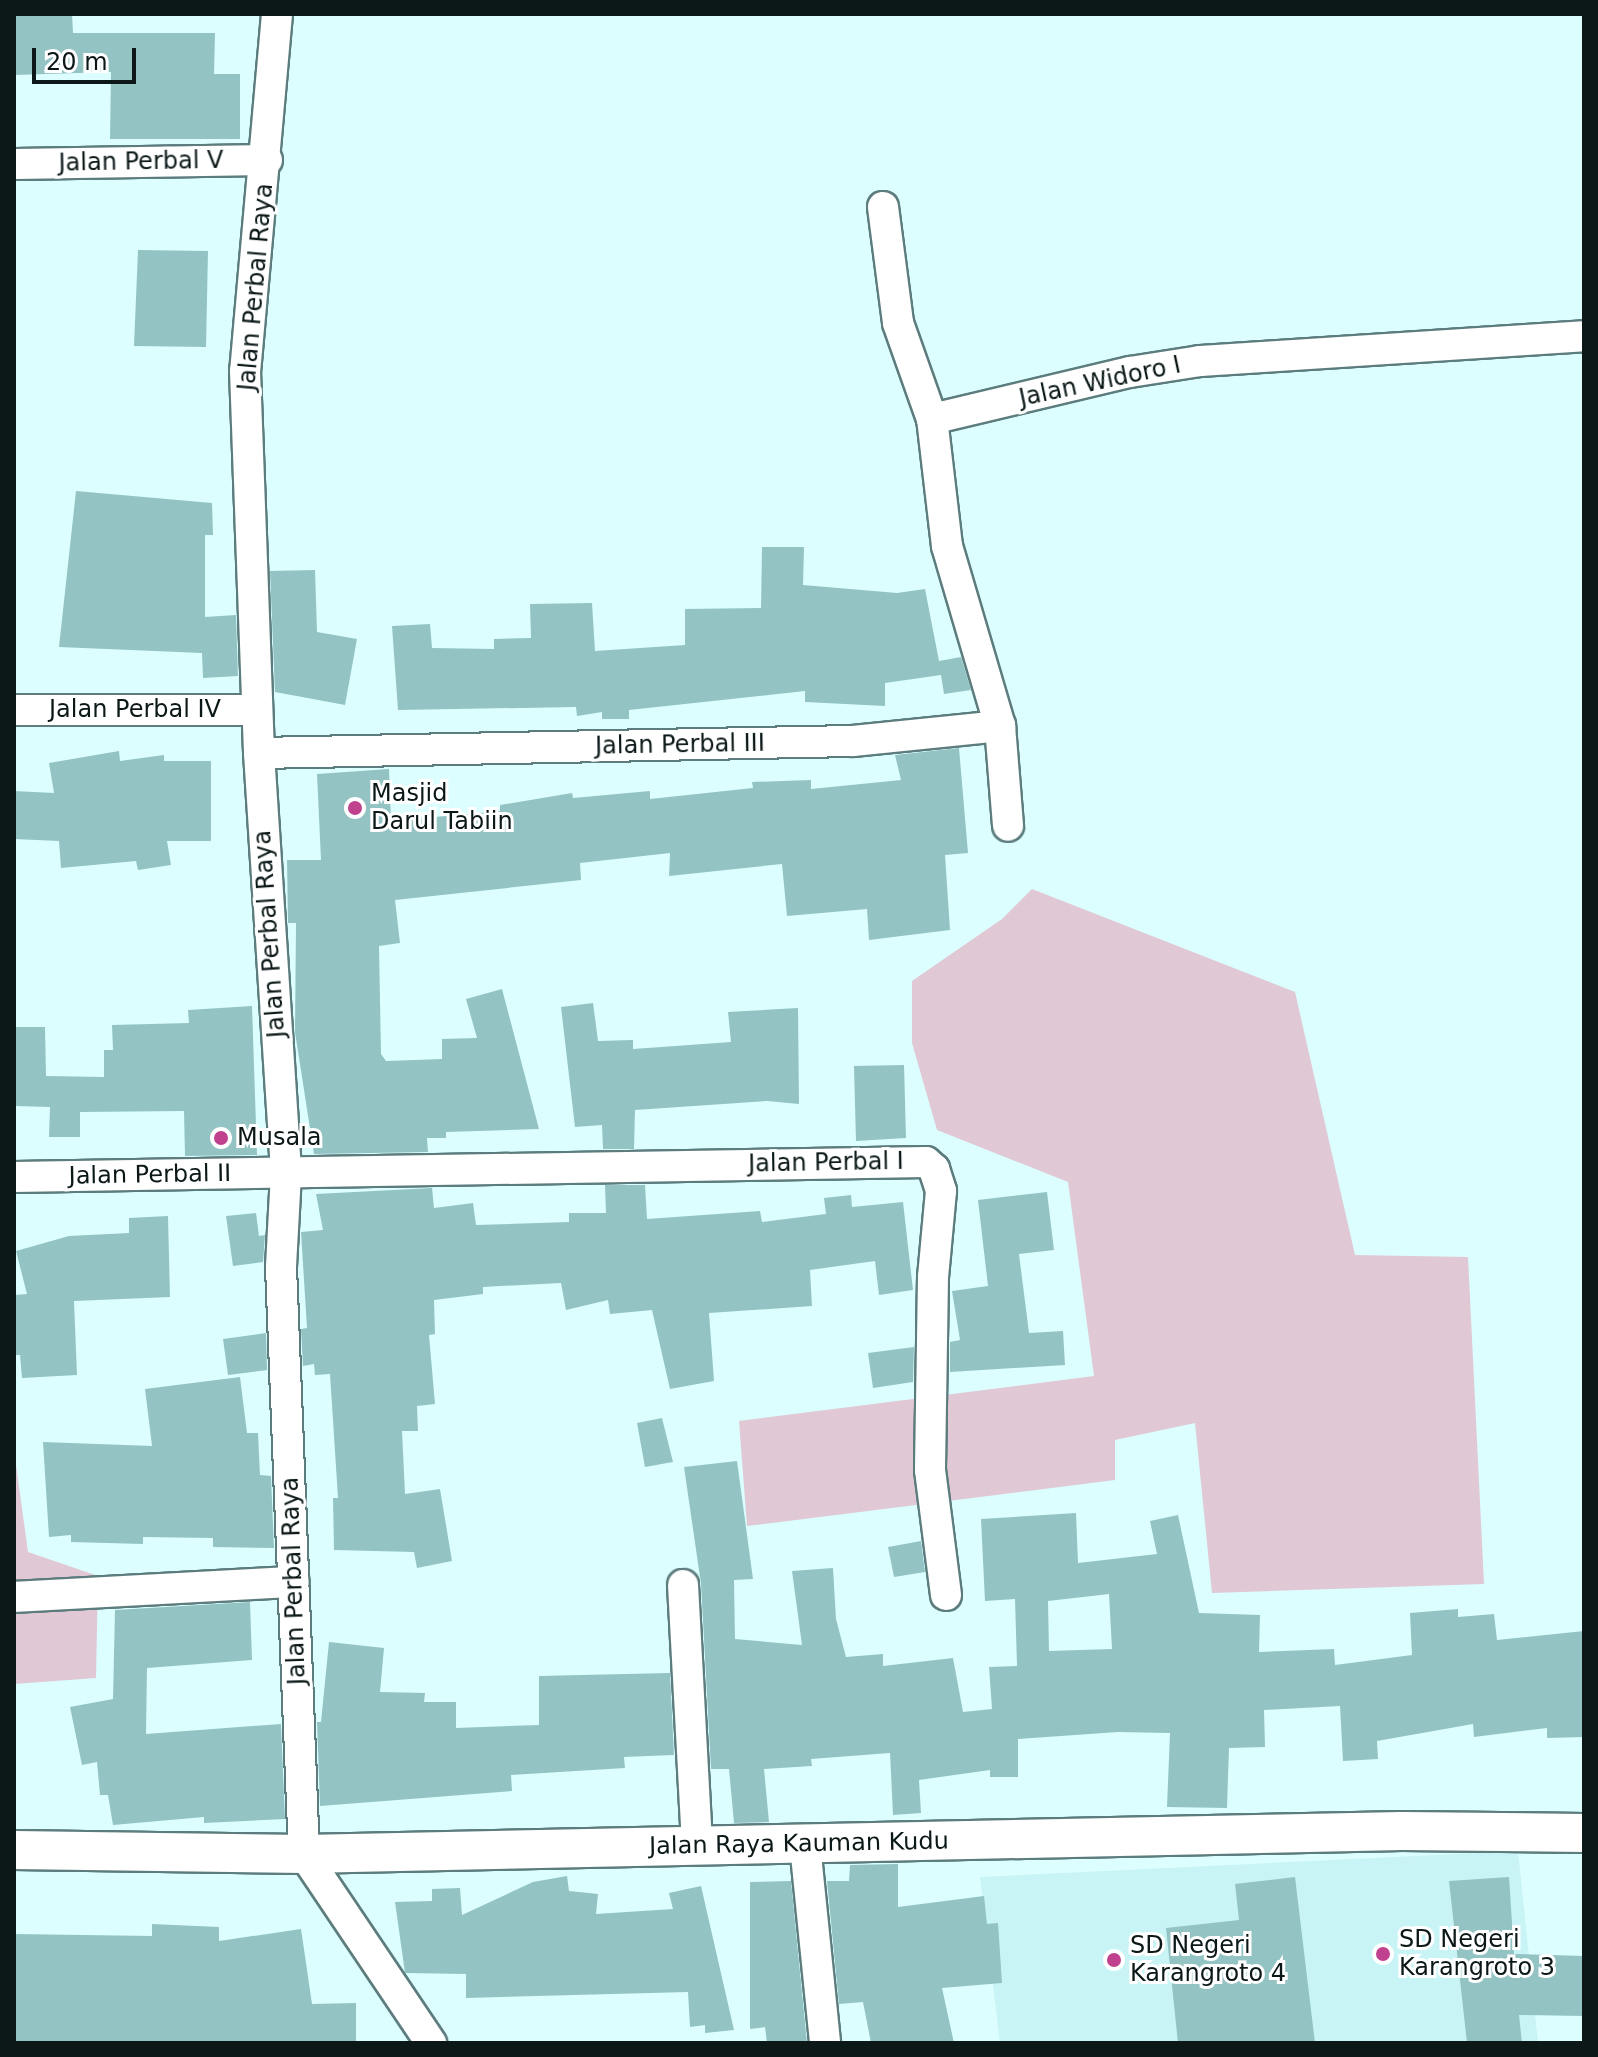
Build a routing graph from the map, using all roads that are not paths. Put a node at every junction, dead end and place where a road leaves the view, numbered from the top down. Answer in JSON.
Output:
{"nodes":[{"id":1,"x":277,"y":14,"type":"edge"},
{"id":2,"x":267,"y":160,"type":"junction"},
{"id":3,"x":14,"y":164,"type":"edge"},
{"id":4,"x":883,"y":207,"type":"dead end"},
{"id":5,"x":1584,"y":336,"type":"edge"},
{"id":6,"x":932,"y":419,"type":"junction"},
{"id":7,"x":14,"y":710,"type":"edge"},
{"id":8,"x":257,"y":710,"type":"junction"},
{"id":9,"x":1000,"y":726,"type":"junction"},
{"id":10,"x":259,"y":753,"type":"junction"},
{"id":11,"x":1008,"y":826,"type":"dead end"},
{"id":12,"x":286,"y":1174,"type":"junction"},
{"id":13,"x":14,"y":1177,"type":"edge"},
{"id":14,"x":294,"y":1582,"type":"junction"},
{"id":15,"x":683,"y":1585,"type":"dead end"},
{"id":16,"x":946,"y":1595,"type":"dead end"},
{"id":17,"x":14,"y":1597,"type":"edge"},
{"id":18,"x":1584,"y":1833,"type":"edge"},
{"id":19,"x":805,"y":1845,"type":"junction"},
{"id":20,"x":697,"y":1847,"type":"junction"},
{"id":21,"x":14,"y":1850,"type":"edge"},
{"id":22,"x":304,"y":1854,"type":"junction"},
{"id":23,"x":431,"y":2043,"type":"edge"},
{"id":24,"x":825,"y":2043,"type":"edge"}],
"edges":[{"from":1,"to":2,"type":"street","name":"Jalan Perbal Raya"},
{"from":2,"to":3,"type":"street","name":"Jalan Perbal V"},
{"from":2,"to":8,"type":"street","name":"Jalan Perbal Raya"},
{"from":4,"to":6,"type":"street"},
{"from":5,"to":6,"type":"street","name":"Jalan Widoro I"},
{"from":6,"to":9,"type":"street"},
{"from":7,"to":8,"type":"street","name":"Jalan Perbal IV"},
{"from":8,"to":10,"type":"street","name":"Jalan Perbal Raya"},
{"from":9,"to":10,"type":"street","name":"Jalan Perbal III"},
{"from":9,"to":11,"type":"street"},
{"from":10,"to":12,"type":"street","name":"Jalan Perbal Raya"},
{"from":12,"to":13,"type":"street","name":"Jalan Perbal II"},
{"from":12,"to":14,"type":"street","name":"Jalan Perbal Raya"},
{"from":12,"to":16,"type":"street","name":"Jalan Perbal I"},
{"from":14,"to":17,"type":"street"},
{"from":14,"to":22,"type":"street","name":"Jalan Perbal Raya"},
{"from":15,"to":20,"type":"street"},
{"from":18,"to":19,"type":"street","name":"Jalan Raya Kauman Kudu"},
{"from":19,"to":20,"type":"street","name":"Jalan Raya Kauman Kudu"},
{"from":19,"to":24,"type":"street"},
{"from":20,"to":22,"type":"street","name":"Jalan Raya Kauman Kudu"},
{"from":21,"to":22,"type":"street","name":"Jalan Raya Kauman Kudu"},
{"from":22,"to":23,"type":"street"}]}
